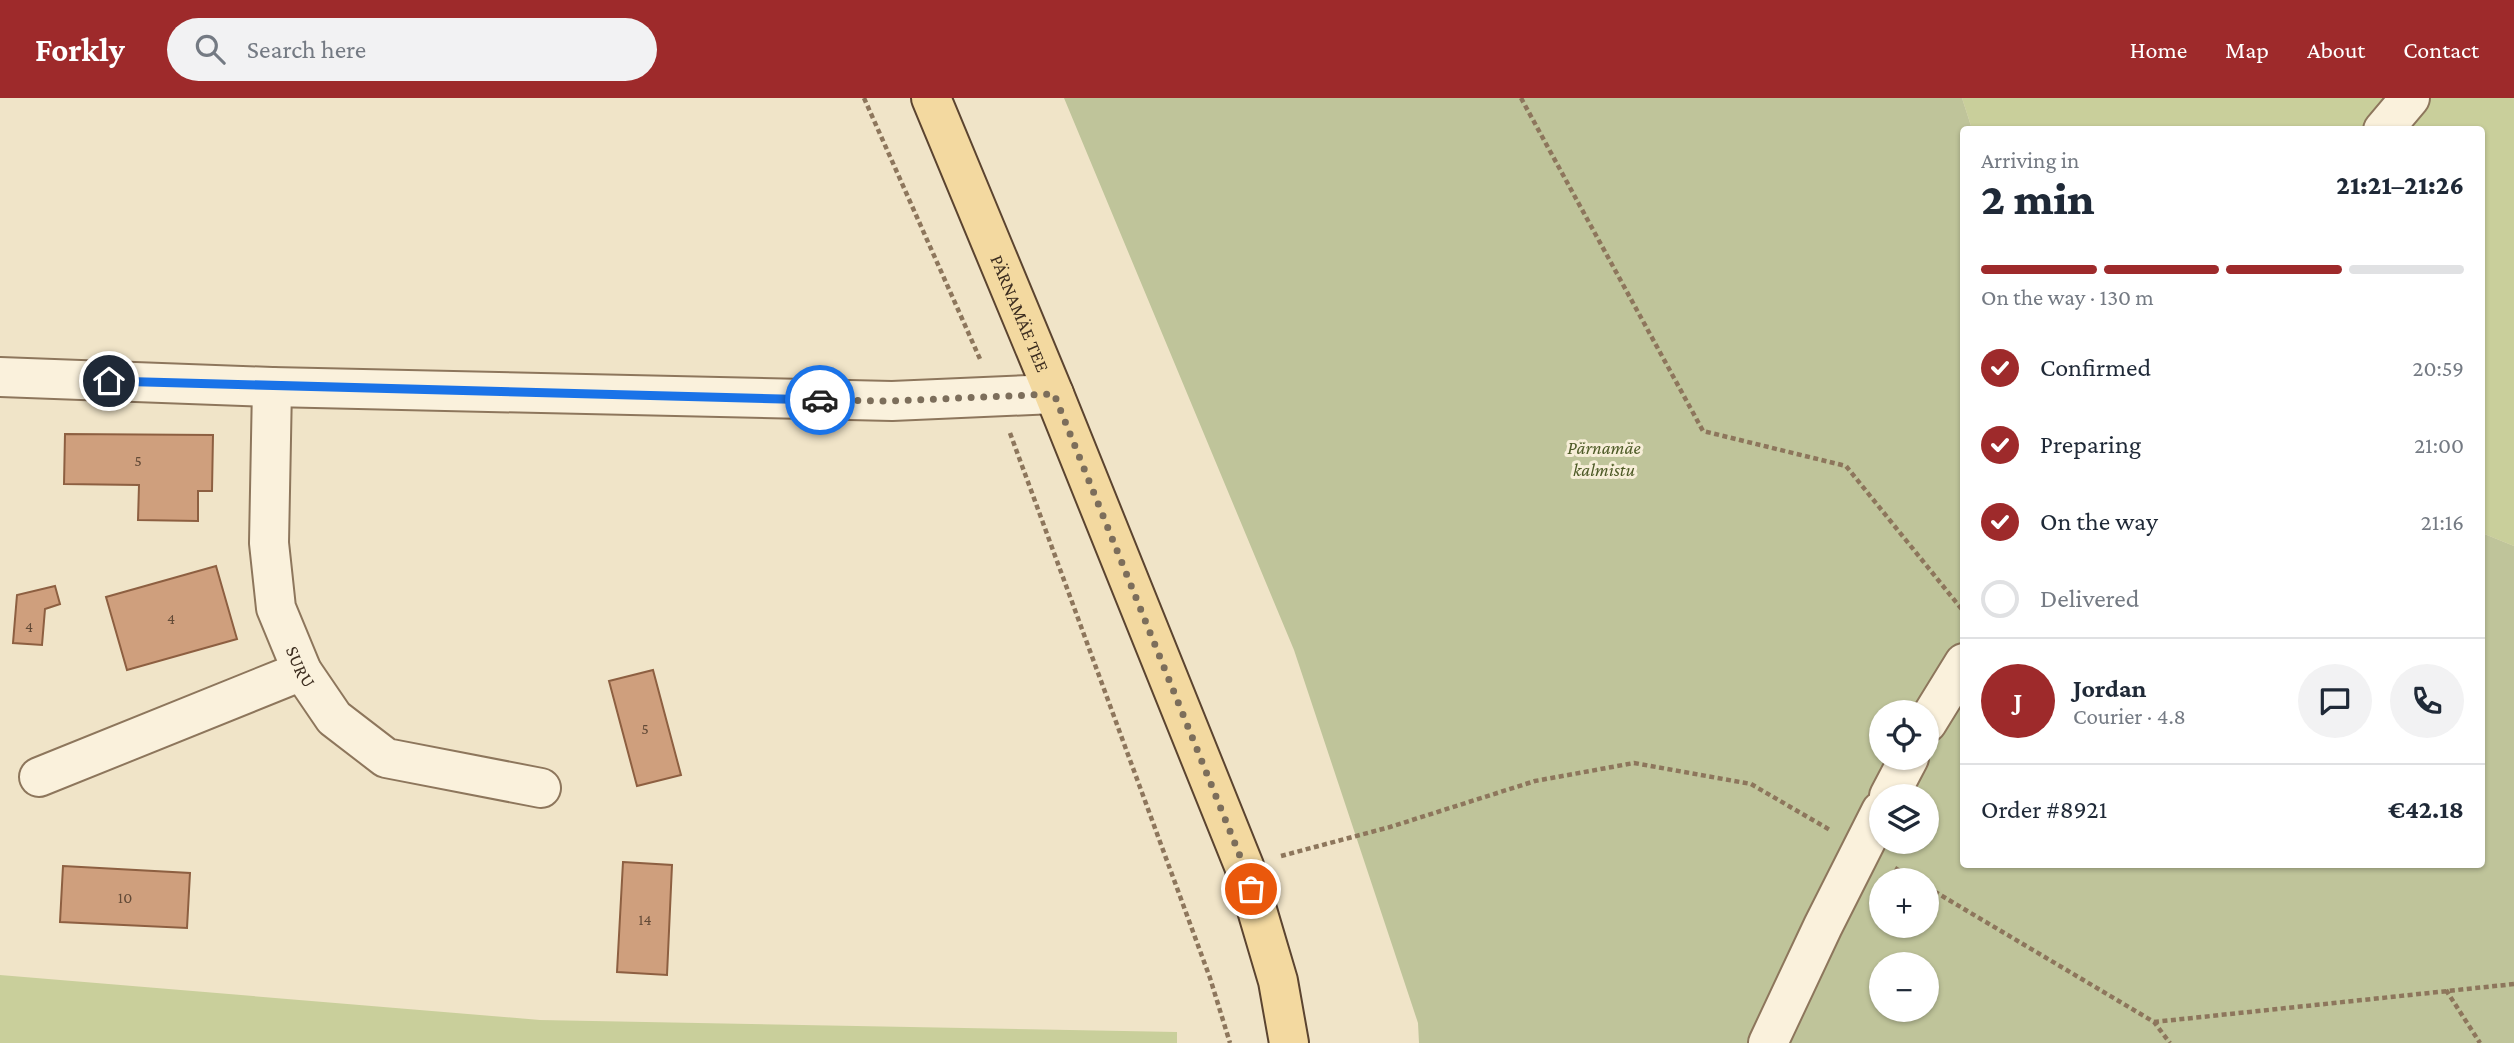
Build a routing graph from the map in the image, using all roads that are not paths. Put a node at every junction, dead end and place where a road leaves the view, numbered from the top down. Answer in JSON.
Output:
{"nodes":[{"id":1,"x":931,"y":98,"type":"edge"},
{"id":2,"x":2410,"y":98,"type":"edge"},
{"id":3,"x":2386,"y":126,"type":"edge"},
{"id":4,"x":0,"y":377,"type":"edge"},
{"id":5,"x":272,"y":387,"type":"junction"},
{"id":6,"x":1054,"y":394,"type":"junction"},
{"id":7,"x":1960,"y":669,"type":"edge"},
{"id":8,"x":302,"y":671,"type":"junction"},
{"id":9,"x":1939,"y":704,"type":"edge"},
{"id":10,"x":39,"y":777,"type":"dead end"},
{"id":11,"x":541,"y":788,"type":"dead end"},
{"id":12,"x":1869,"y":835,"type":"edge"},
{"id":13,"x":1289,"y":1043,"type":"edge"},
{"id":14,"x":1769,"y":1043,"type":"edge"}],
"edges":[{"from":1,"to":6,"type":"main road","name":"PÄRNAMÄE TEE"},
{"from":2,"to":3,"type":"street"},
{"from":4,"to":5,"type":"street"},
{"from":5,"to":6,"type":"street"},
{"from":5,"to":8,"type":"street","name":"SURU"},
{"from":6,"to":13,"type":"main road","name":"PÄRNAMÄE TEE"},
{"from":7,"to":9,"type":"street"},
{"from":8,"to":10,"type":"street"},
{"from":8,"to":11,"type":"street","name":"SURU"},
{"from":12,"to":14,"type":"street"}]}
